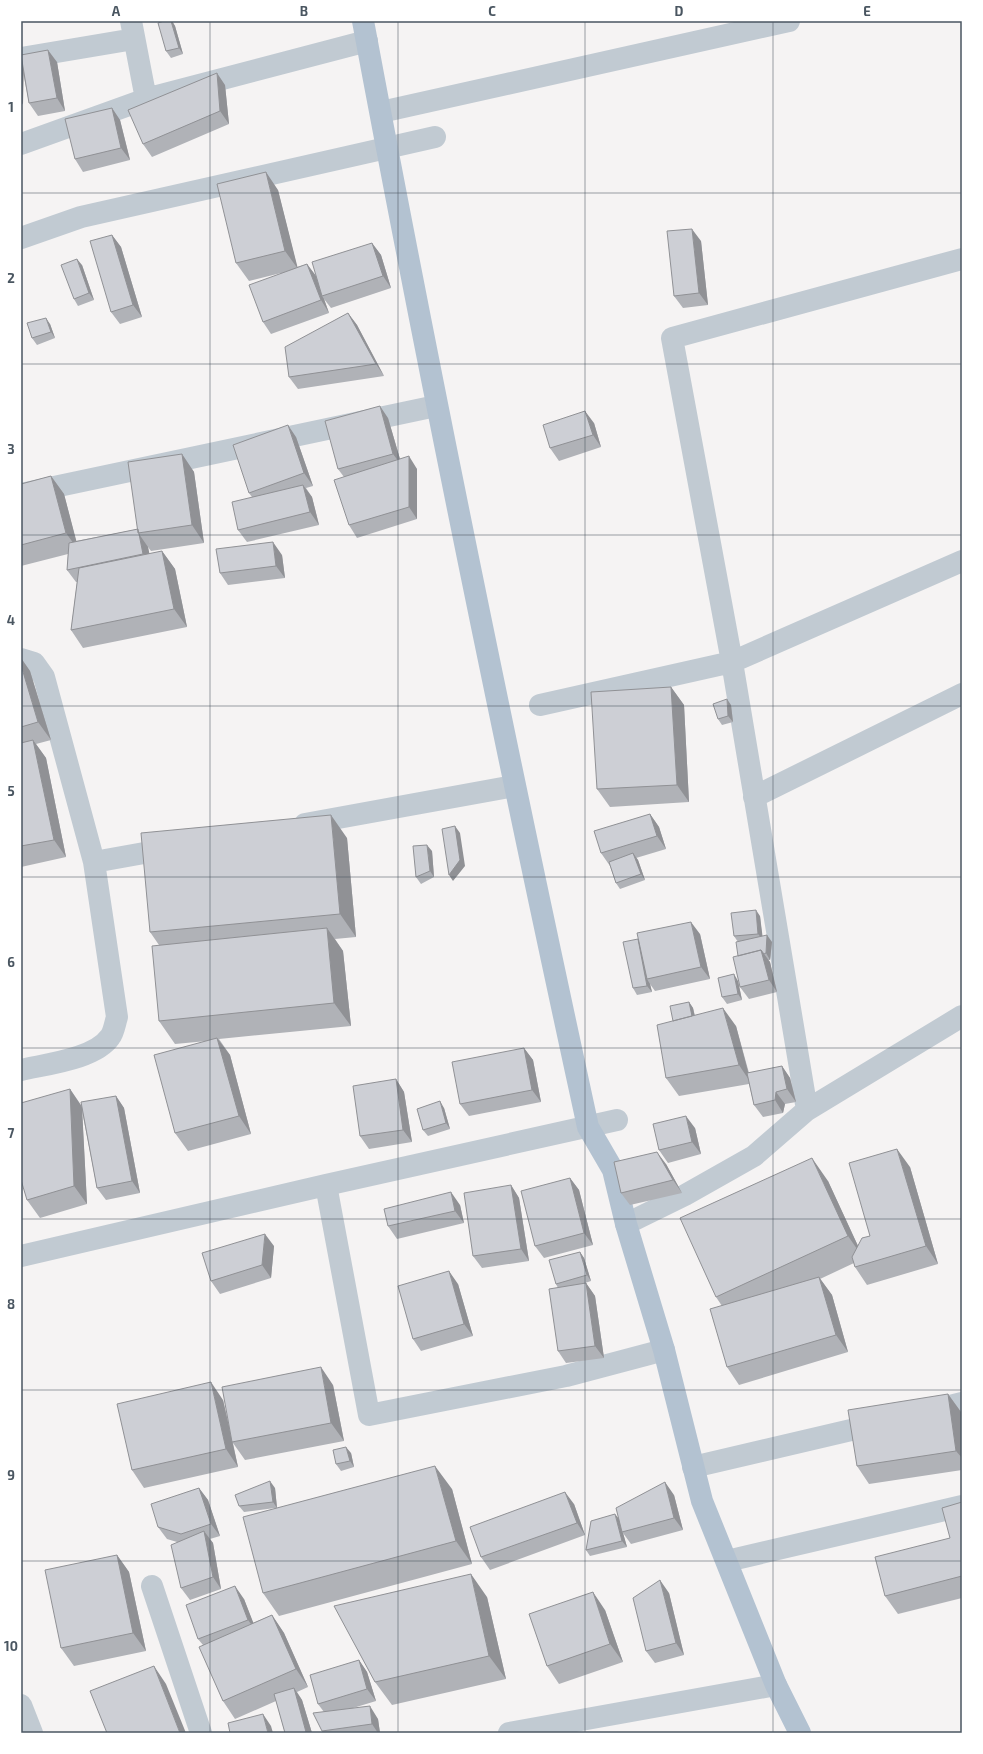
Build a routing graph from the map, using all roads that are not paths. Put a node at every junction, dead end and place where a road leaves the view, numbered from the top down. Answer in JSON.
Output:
{"nodes":[{"id":1,"x":789,"y":21,"type":"edge"},
{"id":2,"x":132,"y":30,"type":"edge"},
{"id":3,"x":365,"y":31,"type":"edge"},
{"id":4,"x":21,"y":58,"type":"edge"},
{"id":5,"x":146,"y":98,"type":"junction"},
{"id":6,"x":381,"y":112,"type":"junction"},
{"id":7,"x":435,"y":137,"type":"dead end"},
{"id":8,"x":21,"y":144,"type":"edge"},
{"id":9,"x":387,"y":148,"type":"junction"},
{"id":10,"x":21,"y":238,"type":"edge"},
{"id":11,"x":962,"y":259,"type":"edge"},
{"id":12,"x":436,"y":406,"type":"junction"},
{"id":13,"x":21,"y":494,"type":"edge"},
{"id":14,"x":962,"y":561,"type":"edge"},
{"id":15,"x":21,"y":659,"type":"edge"},
{"id":16,"x":732,"y":662,"type":"junction"},
{"id":17,"x":962,"y":694,"type":"edge"},
{"id":18,"x":540,"y":705,"type":"dead end"},
{"id":19,"x":514,"y":786,"type":"junction"},
{"id":20,"x":754,"y":797,"type":"junction"},
{"id":21,"x":288,"y":827,"type":"edge"},
{"id":22,"x":195,"y":844,"type":"edge"},
{"id":23,"x":94,"y":862,"type":"junction"},
{"id":24,"x":962,"y":1016,"type":"edge"},
{"id":25,"x":21,"y":1070,"type":"edge"},
{"id":26,"x":807,"y":1110,"type":"junction"},
{"id":27,"x":617,"y":1120,"type":"dead end"},
{"id":28,"x":588,"y":1127,"type":"junction"},
{"id":29,"x":326,"y":1185,"type":"junction"},
{"id":30,"x":626,"y":1224,"type":"junction"},
{"id":31,"x":21,"y":1256,"type":"edge"},
{"id":32,"x":664,"y":1350,"type":"junction"},
{"id":33,"x":962,"y":1403,"type":"edge"},
{"id":34,"x":694,"y":1467,"type":"junction"},
{"id":35,"x":962,"y":1506,"type":"edge"},
{"id":36,"x":726,"y":1561,"type":"junction"},
{"id":37,"x":152,"y":1586,"type":"dead end"},
{"id":38,"x":776,"y":1685,"type":"junction"},
{"id":39,"x":21,"y":1705,"type":"edge"},
{"id":40,"x":32,"y":1733,"type":"edge"},
{"id":41,"x":201,"y":1733,"type":"edge"},
{"id":42,"x":509,"y":1733,"type":"edge"},
{"id":43,"x":800,"y":1733,"type":"edge"}],
"edges":[{"from":1,"to":6,"type":"street"},
{"from":2,"to":4,"type":"street"},
{"from":2,"to":5,"type":"street"},
{"from":3,"to":5,"type":"street"},
{"from":3,"to":6,"type":"main road"},
{"from":5,"to":8,"type":"street"},
{"from":6,"to":9,"type":"main road"},
{"from":7,"to":9,"type":"street"},
{"from":9,"to":10,"type":"street"},
{"from":9,"to":12,"type":"main road"},
{"from":11,"to":16,"type":"street"},
{"from":12,"to":13,"type":"street"},
{"from":12,"to":19,"type":"main road"},
{"from":14,"to":16,"type":"street"},
{"from":15,"to":23,"type":"street"},
{"from":16,"to":18,"type":"street"},
{"from":16,"to":20,"type":"street"},
{"from":17,"to":20,"type":"street"},
{"from":19,"to":21,"type":"street"},
{"from":19,"to":28,"type":"main road"},
{"from":20,"to":26,"type":"street"},
{"from":22,"to":23,"type":"street"},
{"from":23,"to":25,"type":"street"},
{"from":24,"to":26,"type":"street"},
{"from":26,"to":30,"type":"street"},
{"from":27,"to":28,"type":"street"},
{"from":28,"to":29,"type":"street"},
{"from":28,"to":30,"type":"main road"},
{"from":29,"to":31,"type":"street"},
{"from":29,"to":32,"type":"street"},
{"from":30,"to":32,"type":"main road"},
{"from":32,"to":34,"type":"main road"},
{"from":33,"to":34,"type":"street"},
{"from":34,"to":36,"type":"main road"},
{"from":35,"to":36,"type":"street"},
{"from":36,"to":38,"type":"main road"},
{"from":37,"to":41,"type":"street"},
{"from":38,"to":42,"type":"street"},
{"from":38,"to":43,"type":"main road"},
{"from":39,"to":40,"type":"street"}]}
